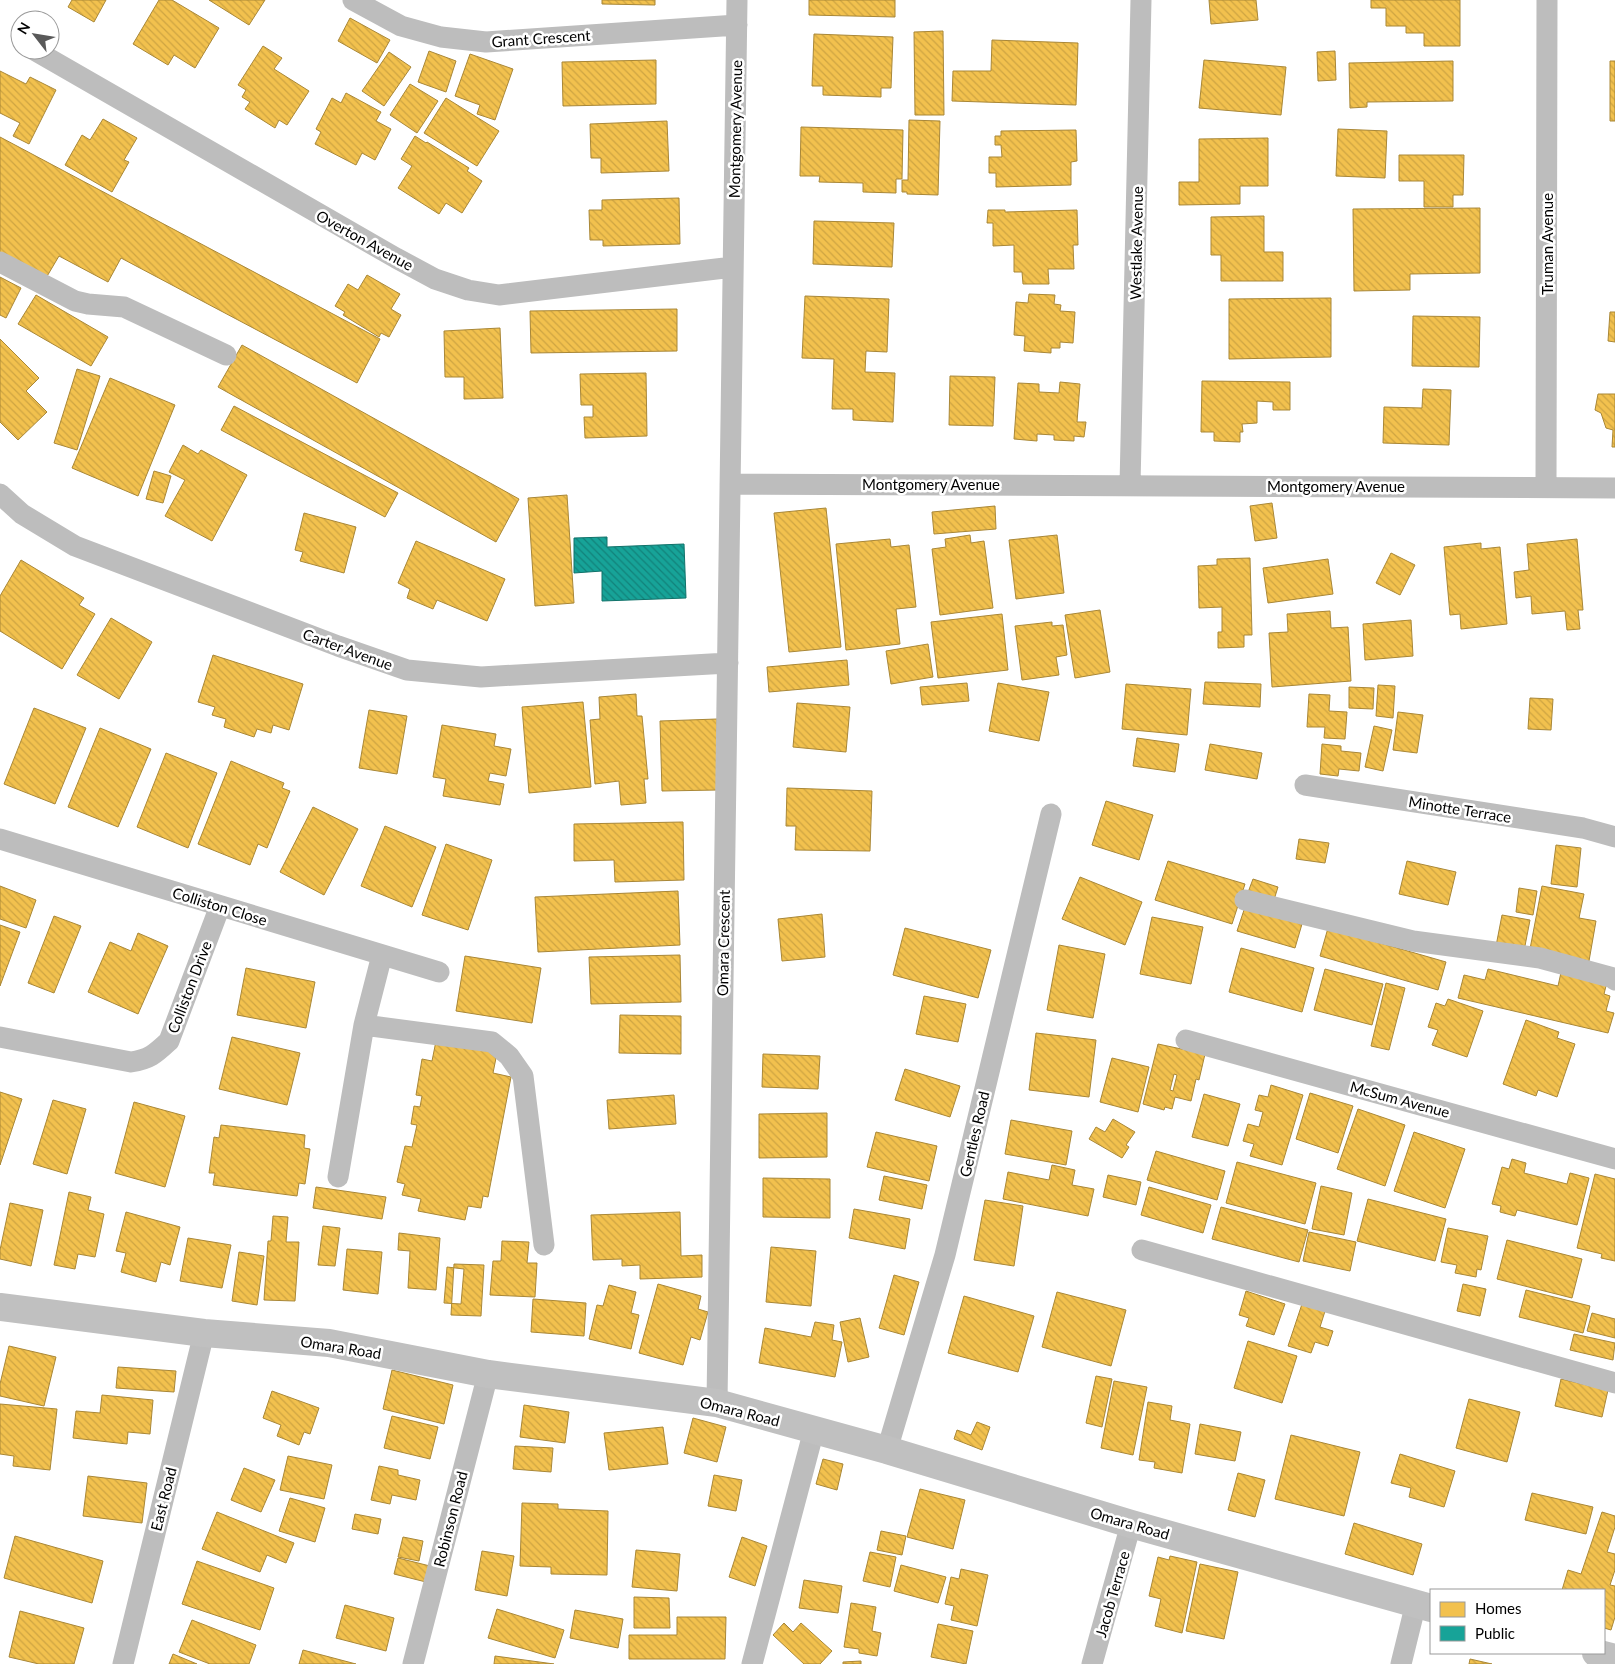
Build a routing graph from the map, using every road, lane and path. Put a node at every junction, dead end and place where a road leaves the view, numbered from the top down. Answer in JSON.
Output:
{"nodes":[{"id":1,"x":353,"y":0,"type":"edge"},
{"id":2,"x":737,"y":0,"type":"edge"},
{"id":3,"x":1141,"y":0,"type":"edge"},
{"id":4,"x":1547,"y":0,"type":"edge"},
{"id":5,"x":737,"y":25,"type":"junction"},
{"id":6,"x":51,"y":60,"type":"edge"},
{"id":7,"x":0,"y":262,"type":"edge"},
{"id":8,"x":733,"y":267,"type":"junction"},
{"id":9,"x":226,"y":355,"type":"dead end"},
{"id":10,"x":730,"y":484,"type":"junction"},
{"id":11,"x":1130,"y":485,"type":"junction"},
{"id":12,"x":1546,"y":487,"type":"junction"},
{"id":13,"x":1615,"y":488,"type":"edge"},
{"id":14,"x":0,"y":494,"type":"edge"},
{"id":15,"x":728,"y":663,"type":"junction"},
{"id":16,"x":1305,"y":785,"type":"dead end"},
{"id":17,"x":1051,"y":814,"type":"dead end"},
{"id":18,"x":1615,"y":837,"type":"edge"},
{"id":19,"x":0,"y":840,"type":"edge"},
{"id":20,"x":1245,"y":900,"type":"dead end"},
{"id":21,"x":220,"y":906,"type":"junction"},
{"id":22,"x":382,"y":955,"type":"junction"},
{"id":23,"x":439,"y":972,"type":"dead end"},
{"id":24,"x":1615,"y":980,"type":"edge"},
{"id":25,"x":364,"y":1025,"type":"junction"},
{"id":26,"x":0,"y":1037,"type":"edge"},
{"id":27,"x":1186,"y":1040,"type":"dead end"},
{"id":28,"x":1615,"y":1159,"type":"edge"},
{"id":29,"x":338,"y":1177,"type":"dead end"},
{"id":30,"x":544,"y":1245,"type":"dead end"},
{"id":31,"x":1142,"y":1250,"type":"dead end"},
{"id":32,"x":0,"y":1307,"type":"edge"},
{"id":33,"x":204,"y":1333,"type":"junction"},
{"id":34,"x":488,"y":1374,"type":"junction"},
{"id":35,"x":1615,"y":1383,"type":"edge"},
{"id":36,"x":717,"y":1402,"type":"junction"},
{"id":37,"x":814,"y":1430,"type":"junction"},
{"id":38,"x":887,"y":1450,"type":"junction"},
{"id":39,"x":1131,"y":1524,"type":"junction"},
{"id":40,"x":1424,"y":1606,"type":"edge"},
{"id":41,"x":1600,"y":1654,"type":"edge"},
{"id":42,"x":1615,"y":1658,"type":"edge"},
{"id":43,"x":122,"y":1664,"type":"edge"},
{"id":44,"x":413,"y":1664,"type":"edge"},
{"id":45,"x":752,"y":1664,"type":"edge"},
{"id":46,"x":1092,"y":1664,"type":"edge"},
{"id":47,"x":1401,"y":1664,"type":"edge"}],
"edges":[{"from":1,"to":5,"type":"street","name":"Grant Crescent"},
{"from":2,"to":5,"type":"street","name":"Montgomery Avenue"},
{"from":3,"to":11,"type":"street","name":"Westlake Avenue"},
{"from":4,"to":12,"type":"street","name":"Truman Avenue"},
{"from":5,"to":8,"type":"street","name":"Montgomery Avenue"},
{"from":6,"to":8,"type":"street","name":"Overton Avenue"},
{"from":7,"to":9,"type":"street"},
{"from":8,"to":10,"type":"street","name":"Montgomery Avenue"},
{"from":10,"to":11,"type":"street","name":"Montgomery Avenue"},
{"from":10,"to":15,"type":"street","name":"Omara Crescent"},
{"from":11,"to":12,"type":"street","name":"Montgomery Avenue"},
{"from":12,"to":13,"type":"street","name":"Montgomery Avenue"},
{"from":14,"to":15,"type":"street","name":"Carter Avenue"},
{"from":15,"to":36,"type":"street","name":"Omara Crescent"},
{"from":16,"to":18,"type":"street","name":"Minotte Terrace"},
{"from":17,"to":38,"type":"street","name":"Gentles Road"},
{"from":19,"to":21,"type":"street","name":"Colliston Close"},
{"from":20,"to":24,"type":"street"},
{"from":21,"to":22,"type":"street","name":"Colliston Close"},
{"from":21,"to":26,"type":"street","name":"Colliston Drive"},
{"from":22,"to":23,"type":"street","name":"Colliston Close"},
{"from":22,"to":25,"type":"street"},
{"from":25,"to":29,"type":"street"},
{"from":25,"to":30,"type":"street"},
{"from":27,"to":28,"type":"street","name":"McSum Avenue"},
{"from":31,"to":35,"type":"street"},
{"from":32,"to":33,"type":"street","name":"Omara Road"},
{"from":33,"to":34,"type":"street","name":"Omara Road"},
{"from":33,"to":43,"type":"street","name":"East Road"},
{"from":34,"to":36,"type":"street","name":"Omara Road"},
{"from":34,"to":44,"type":"street","name":"Robinson Road"},
{"from":36,"to":37,"type":"street","name":"Omara Road"},
{"from":37,"to":38,"type":"street","name":"Omara Road"},
{"from":37,"to":45,"type":"street"},
{"from":38,"to":39,"type":"street","name":"Omara Road"},
{"from":39,"to":40,"type":"street","name":"Omara Road"},
{"from":39,"to":46,"type":"street","name":"Jacob Terrace"},
{"from":40,"to":47,"type":"street"},
{"from":41,"to":42,"type":"street"}]}
